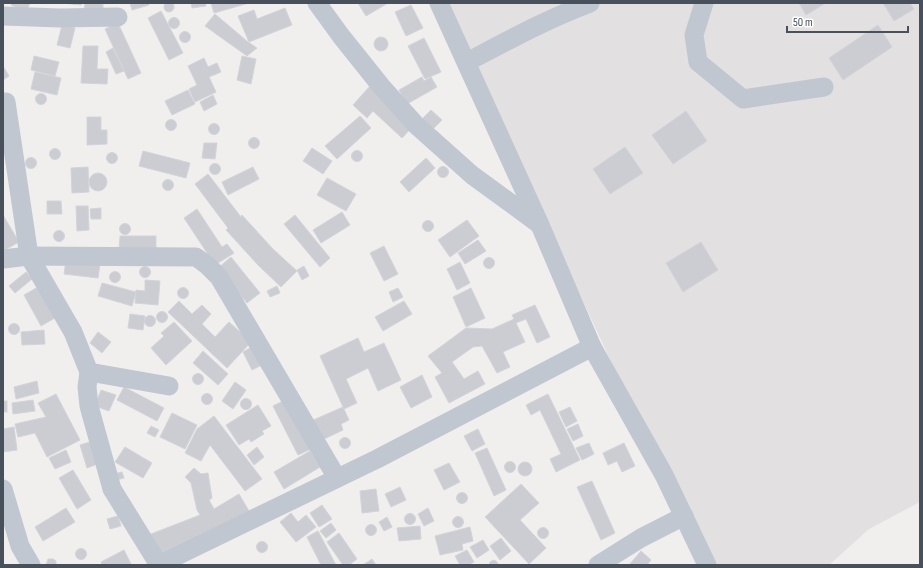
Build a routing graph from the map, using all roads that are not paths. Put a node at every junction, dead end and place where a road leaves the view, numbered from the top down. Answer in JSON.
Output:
{"nodes":[{"id":1,"x":317,"y":3,"type":"edge"},
{"id":2,"x":439,"y":3,"type":"edge"},
{"id":3,"x":590,"y":3,"type":"edge"},
{"id":4,"x":704,"y":3,"type":"edge"},
{"id":5,"x":3,"y":16,"type":"edge"},
{"id":6,"x":118,"y":17,"type":"dead end"},
{"id":7,"x":467,"y":62,"type":"junction"},
{"id":8,"x":824,"y":86,"type":"dead end"},
{"id":9,"x":6,"y":102,"type":"dead end"},
{"id":10,"x":540,"y":225,"type":"junction"},
{"id":11,"x":29,"y":256,"type":"junction"},
{"id":12,"x":3,"y":258,"type":"edge"},
{"id":13,"x":592,"y":347,"type":"junction"},
{"id":14,"x":89,"y":372,"type":"junction"},
{"id":15,"x":169,"y":386,"type":"dead end"},
{"id":16,"x":337,"y":478,"type":"junction"},
{"id":17,"x":3,"y":489,"type":"edge"},
{"id":18,"x":684,"y":516,"type":"junction"},
{"id":19,"x":3,"y":529,"type":"edge"},
{"id":20,"x":20,"y":546,"type":"junction"},
{"id":21,"x":31,"y":565,"type":"edge"},
{"id":22,"x":158,"y":565,"type":"edge"},
{"id":23,"x":598,"y":565,"type":"edge"},
{"id":24,"x":707,"y":565,"type":"edge"}],
"edges":[{"from":1,"to":10,"type":"street"},
{"from":2,"to":7,"type":"street"},
{"from":3,"to":7,"type":"street"},
{"from":4,"to":8,"type":"street"},
{"from":5,"to":6,"type":"street"},
{"from":7,"to":10,"type":"street"},
{"from":9,"to":11,"type":"street"},
{"from":10,"to":13,"type":"street"},
{"from":11,"to":12,"type":"street"},
{"from":11,"to":14,"type":"street"},
{"from":11,"to":16,"type":"street"},
{"from":13,"to":16,"type":"street"},
{"from":13,"to":18,"type":"street"},
{"from":14,"to":15,"type":"street"},
{"from":14,"to":22,"type":"street"},
{"from":16,"to":22,"type":"street"},
{"from":17,"to":20,"type":"street"},
{"from":18,"to":23,"type":"street"},
{"from":18,"to":24,"type":"street"},
{"from":19,"to":20,"type":"street"},
{"from":20,"to":21,"type":"street"}]}
